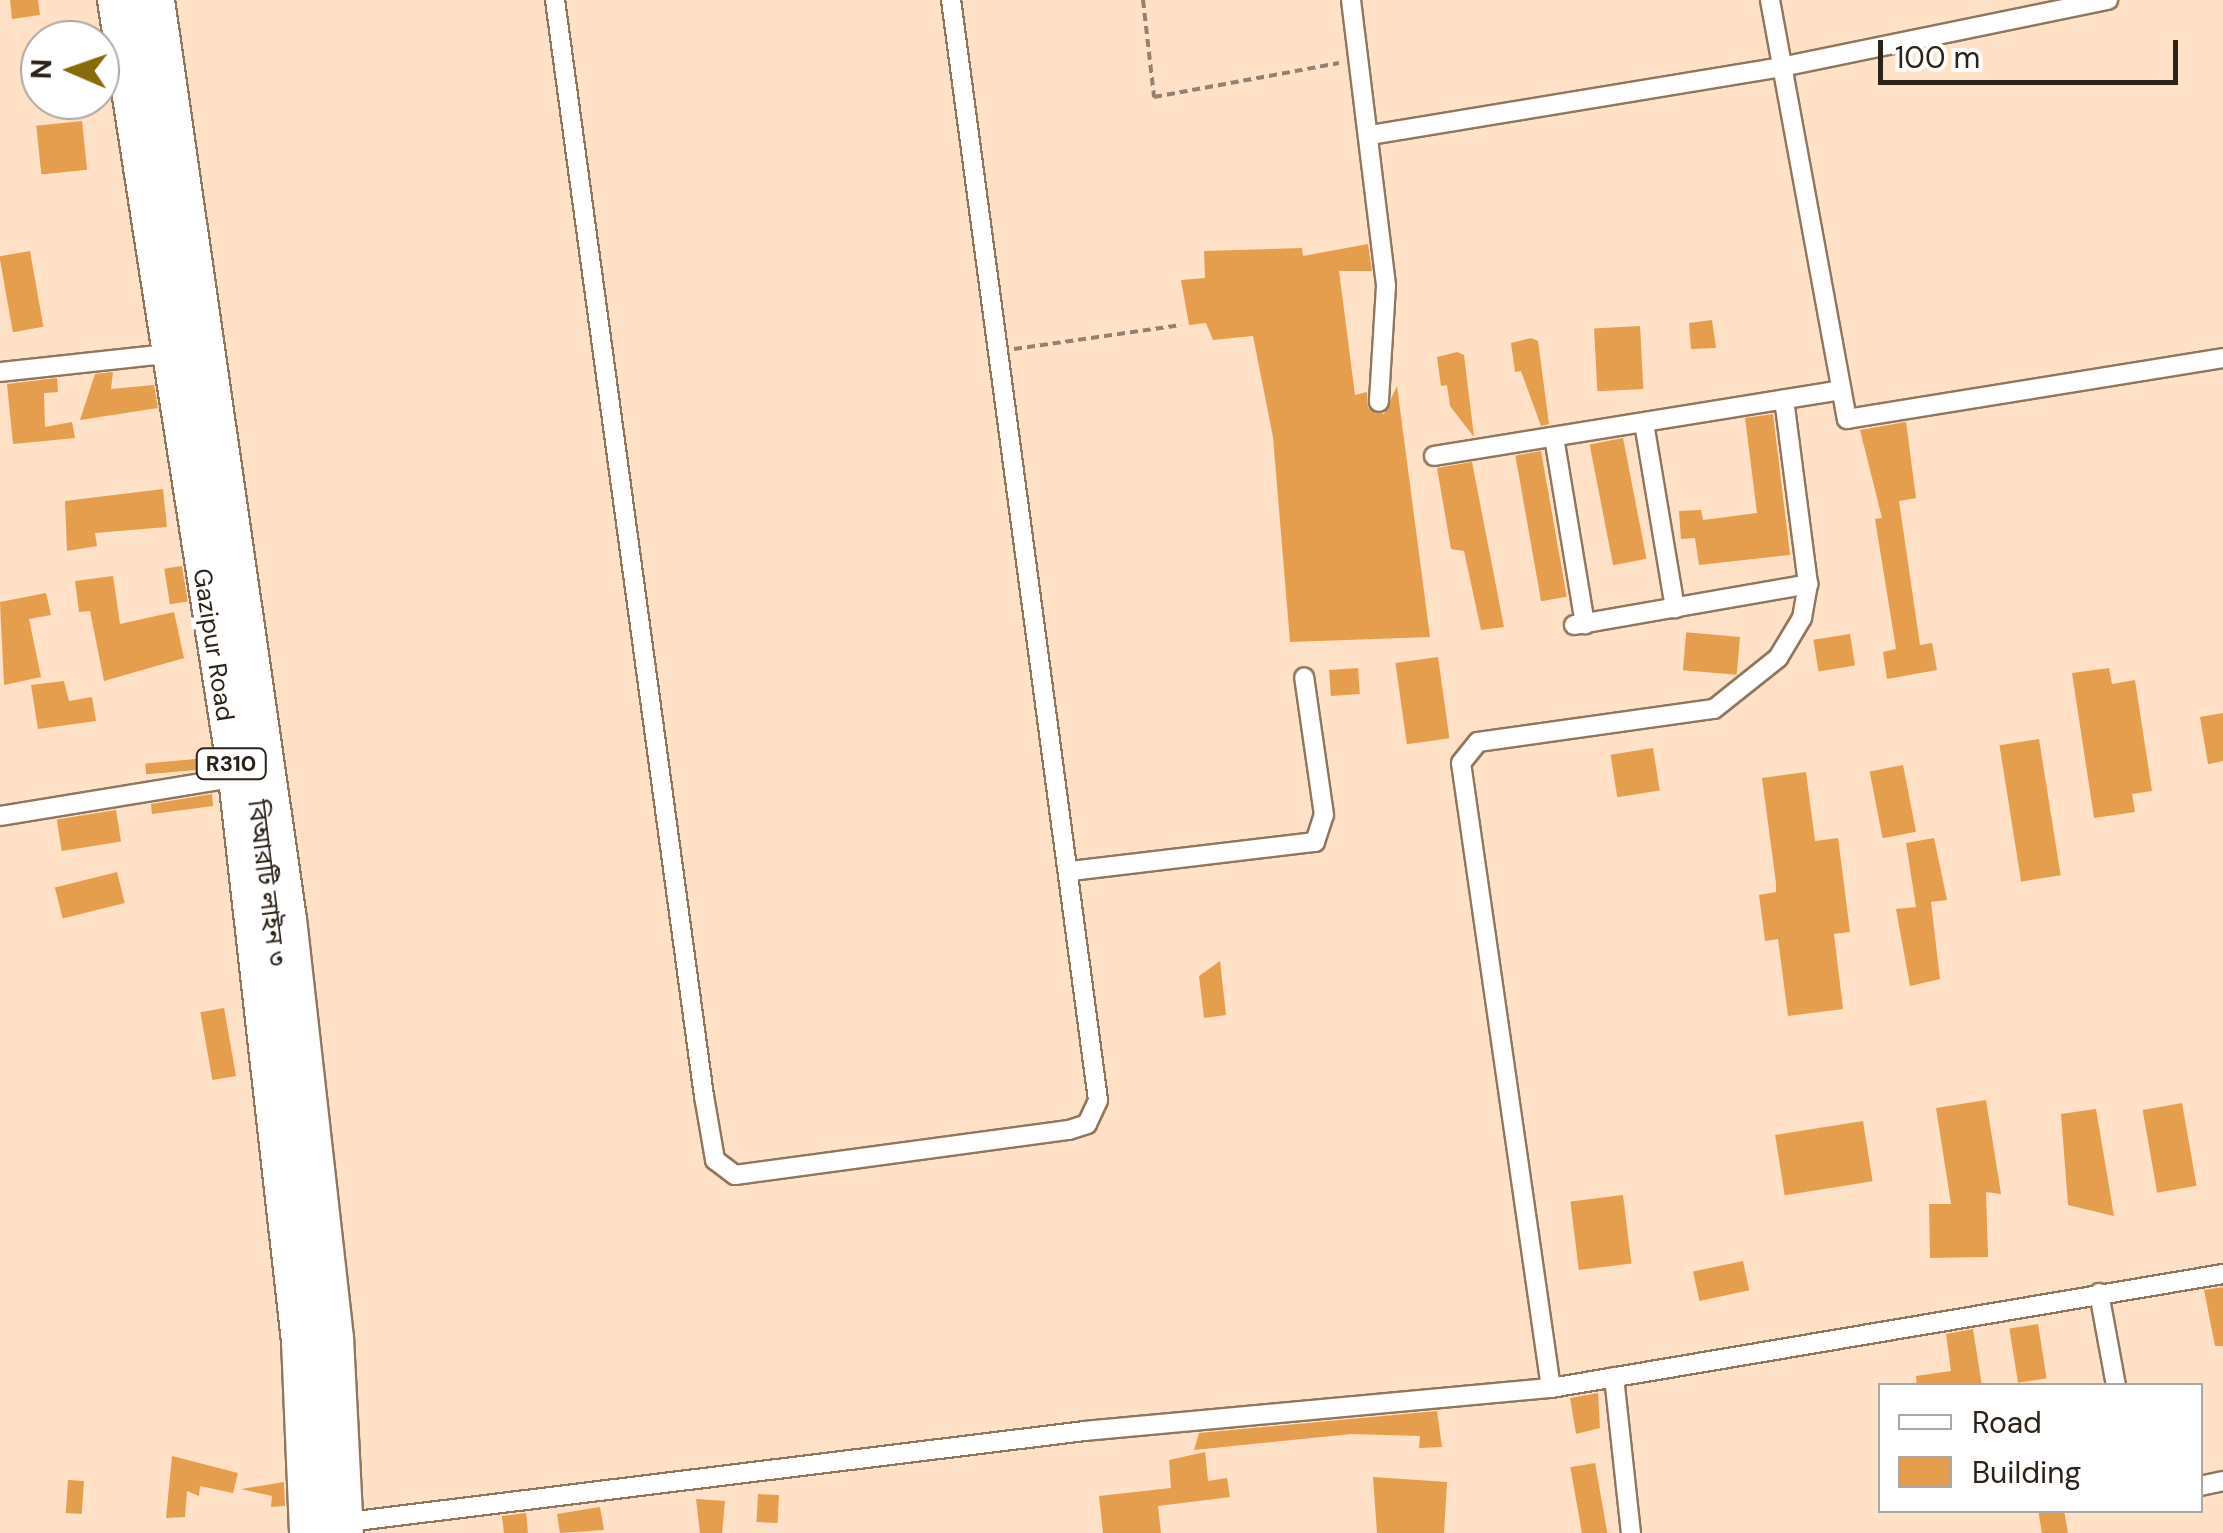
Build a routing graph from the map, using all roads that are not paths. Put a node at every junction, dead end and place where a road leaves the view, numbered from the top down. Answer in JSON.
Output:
{"nodes":[{"id":1,"x":112,"y":0,"type":"edge"},
{"id":2,"x":136,"y":0,"type":"edge"},
{"id":3,"x":160,"y":0,"type":"edge"},
{"id":4,"x":556,"y":0,"type":"edge"},
{"id":5,"x":951,"y":0,"type":"edge"},
{"id":6,"x":1351,"y":0,"type":"edge"},
{"id":7,"x":1770,"y":0,"type":"edge"},
{"id":8,"x":2108,"y":0,"type":"edge"},
{"id":9,"x":1781,"y":67,"type":"junction"},
{"id":10,"x":1371,"y":135,"type":"junction"},
{"id":11,"x":165,"y":354,"type":"junction"},
{"id":12,"x":2223,"y":358,"type":"edge"},
{"id":13,"x":0,"y":372,"type":"edge"},
{"id":14,"x":1837,"y":390,"type":"junction"},
{"id":15,"x":1784,"y":400,"type":"junction"},
{"id":16,"x":1379,"y":402,"type":"dead end"},
{"id":17,"x":1644,"y":422,"type":"junction"},
{"id":18,"x":1554,"y":437,"type":"junction"},
{"id":19,"x":1434,"y":456,"type":"dead end"},
{"id":20,"x":1808,"y":584,"type":"junction"},
{"id":21,"x":1675,"y":608,"type":"junction"},
{"id":22,"x":1304,"y":677,"type":"dead end"},
{"id":23,"x":233,"y":778,"type":"junction"},
{"id":24,"x":0,"y":816,"type":"edge"},
{"id":25,"x":1071,"y":871,"type":"junction"},
{"id":26,"x":2223,"y":1274,"type":"edge"},
{"id":27,"x":2098,"y":1293,"type":"junction"},
{"id":28,"x":1614,"y":1377,"type":"junction"},
{"id":29,"x":2115,"y":1383,"type":"edge"},
{"id":30,"x":1551,"y":1388,"type":"junction"},
{"id":31,"x":341,"y":1530,"type":"edge"},
{"id":32,"x":304,"y":1533,"type":"edge"},
{"id":33,"x":1631,"y":1533,"type":"edge"}],
"edges":[{"from":1,"to":11,"type":"main road","name":"Gazipur Road","number":"R310"},
{"from":2,"to":31,"type":"main road","name":"বিআরটি লাইন ৩"},
{"from":3,"to":31,"type":"main road","name":"Gazipur Road","number":"R310"},
{"from":4,"to":25,"type":"street"},
{"from":5,"to":25,"type":"street"},
{"from":6,"to":10,"type":"street"},
{"from":7,"to":9,"type":"street"},
{"from":8,"to":9,"type":"street"},
{"from":9,"to":10,"type":"street"},
{"from":9,"to":14,"type":"street"},
{"from":10,"to":16,"type":"street"},
{"from":11,"to":13,"type":"street"},
{"from":11,"to":23,"type":"main road","name":"Gazipur Road","number":"R310"},
{"from":12,"to":14,"type":"street"},
{"from":14,"to":15,"type":"street"},
{"from":15,"to":17,"type":"street"},
{"from":15,"to":20,"type":"street"},
{"from":17,"to":18,"type":"street"},
{"from":17,"to":21,"type":"street"},
{"from":18,"to":19,"type":"street"},
{"from":18,"to":21,"type":"street"},
{"from":20,"to":21,"type":"street"},
{"from":20,"to":30,"type":"street"},
{"from":22,"to":25,"type":"street"},
{"from":23,"to":24,"type":"street"},
{"from":23,"to":32,"type":"main road","name":"Gazipur Road","number":"R310"},
{"from":26,"to":27,"type":"street"},
{"from":27,"to":28,"type":"street"},
{"from":27,"to":29,"type":"street"},
{"from":28,"to":30,"type":"street"},
{"from":28,"to":33,"type":"street"},
{"from":30,"to":31,"type":"street"}]}
